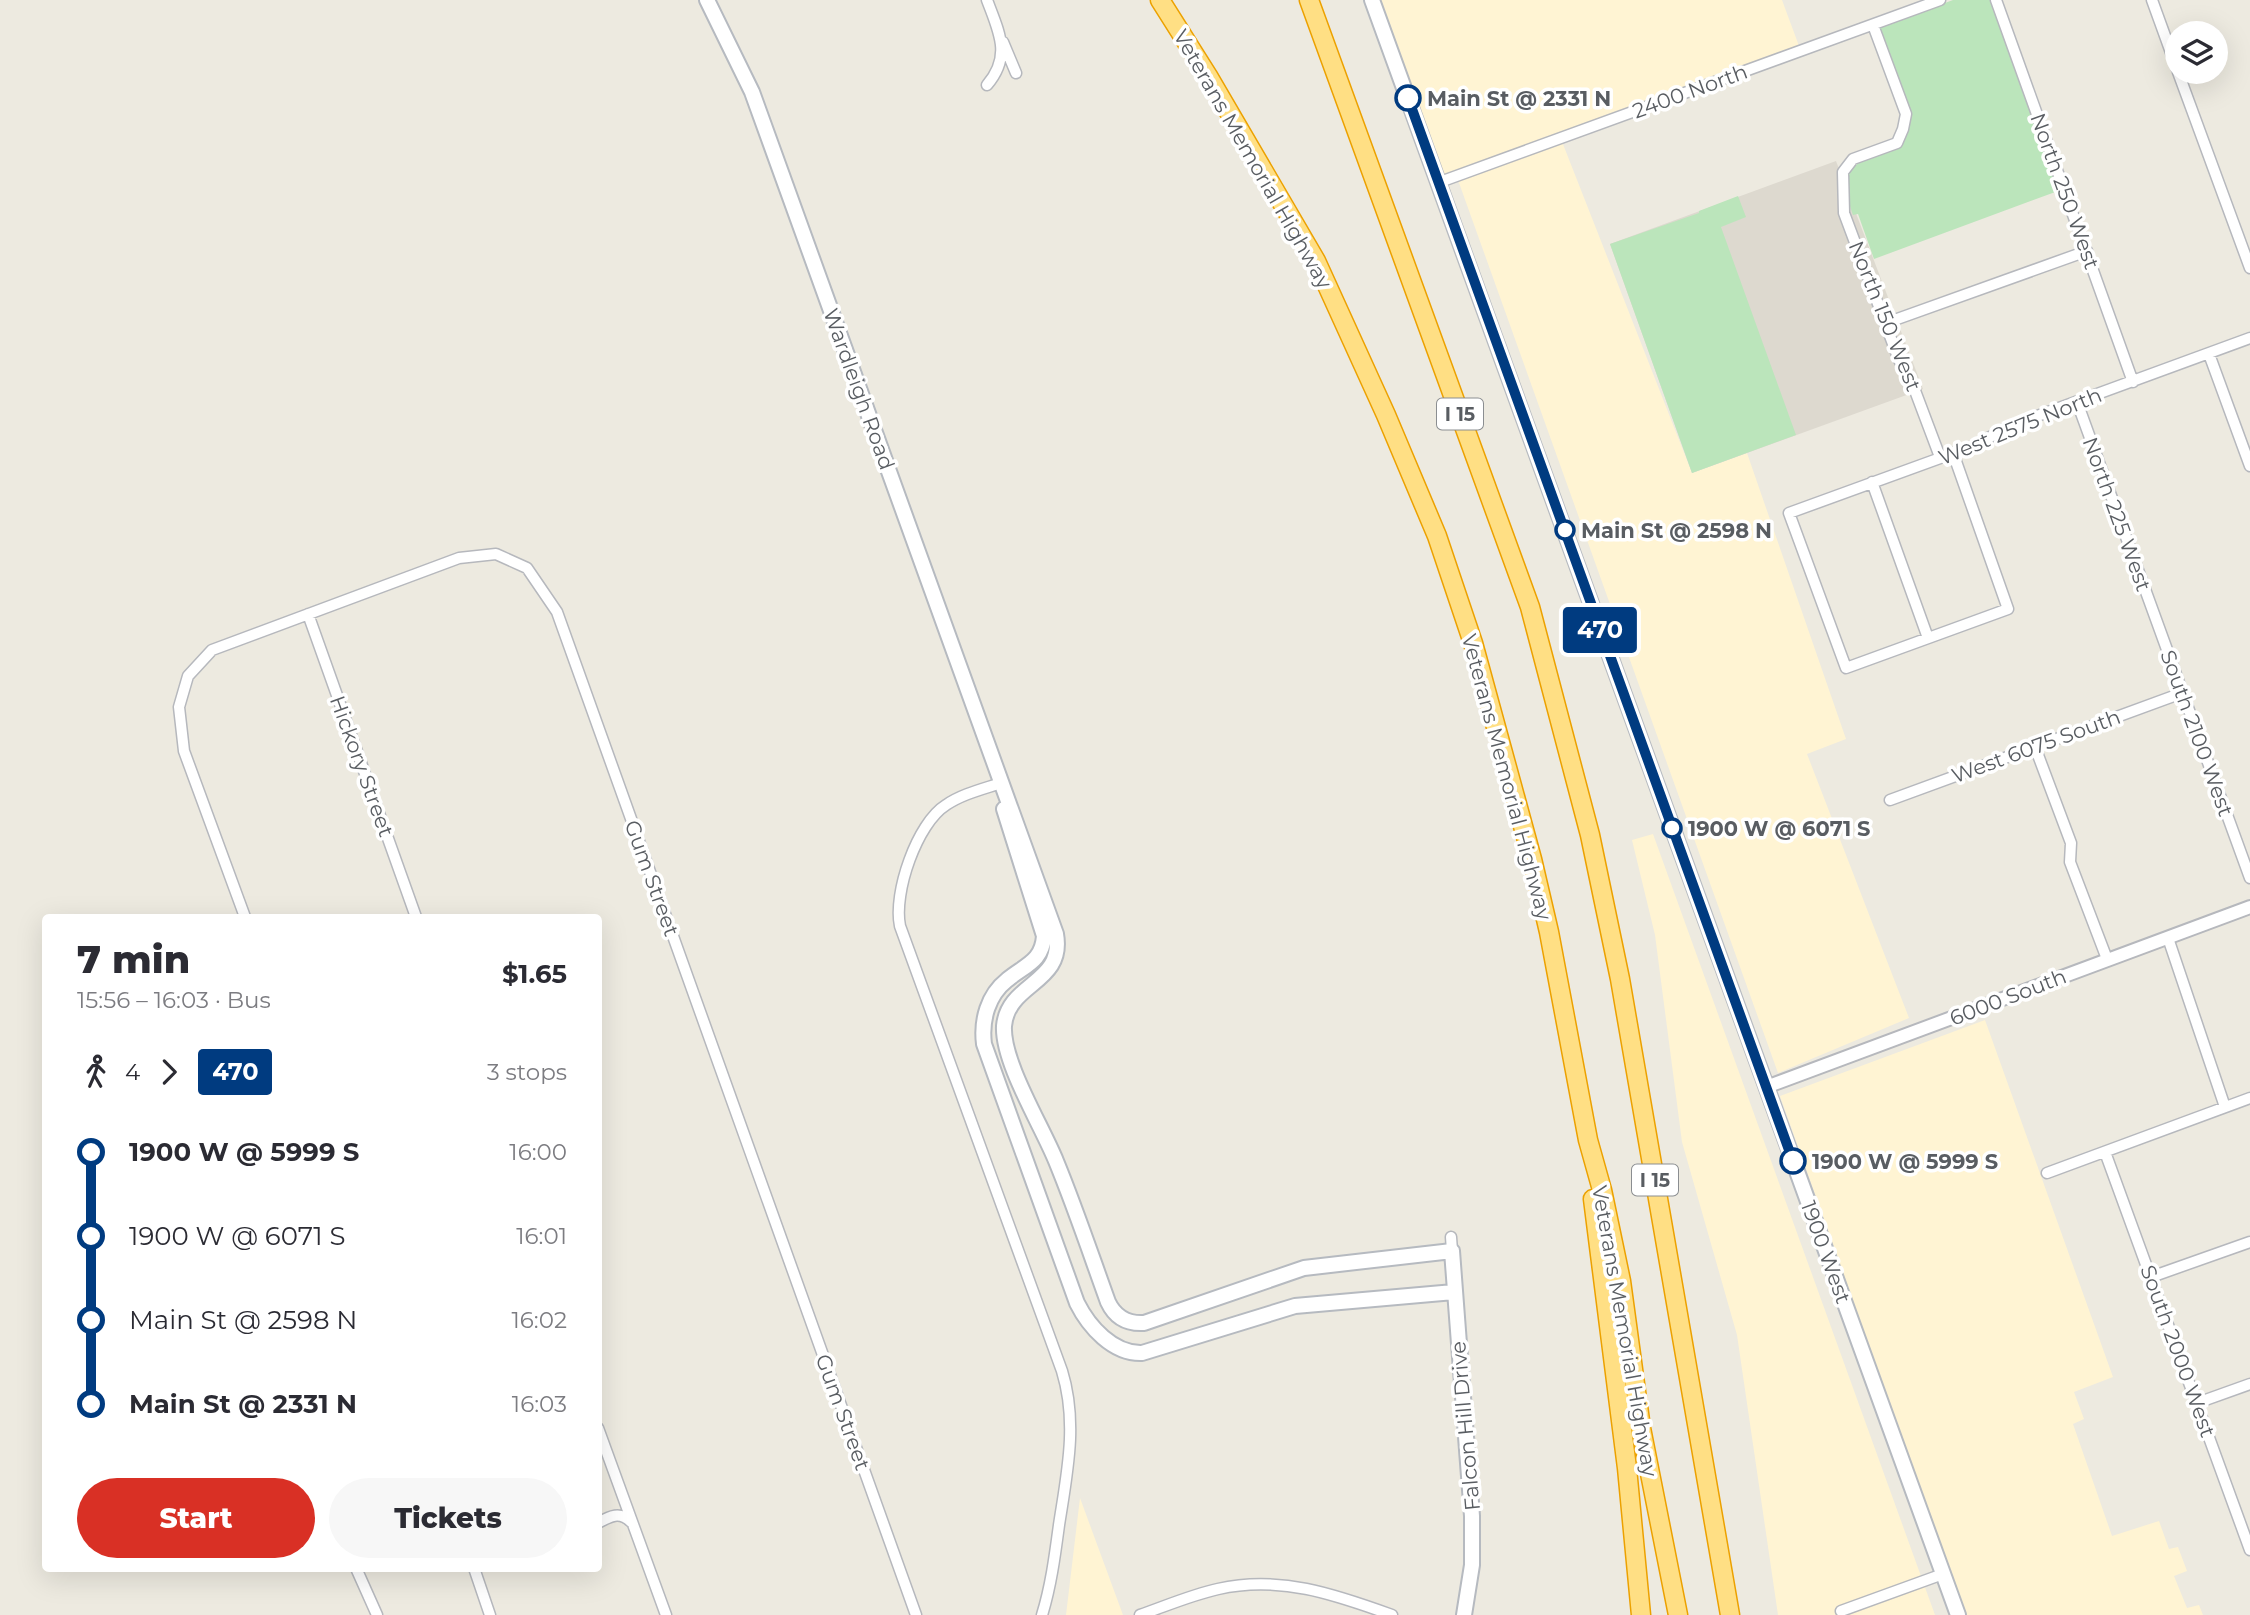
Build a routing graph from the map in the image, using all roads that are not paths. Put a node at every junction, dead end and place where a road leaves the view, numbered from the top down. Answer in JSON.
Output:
{"nodes":[{"id":1,"x":707,"y":0,"type":"edge"},
{"id":2,"x":987,"y":0,"type":"edge"},
{"id":3,"x":1160,"y":0,"type":"edge"},
{"id":4,"x":1309,"y":0,"type":"edge"},
{"id":5,"x":1373,"y":0,"type":"edge"},
{"id":6,"x":1940,"y":0,"type":"edge"},
{"id":7,"x":1996,"y":0,"type":"edge"},
{"id":8,"x":2152,"y":0,"type":"edge"},
{"id":9,"x":1874,"y":25,"type":"junction"},
{"id":10,"x":2165,"y":35,"type":"edge"},
{"id":11,"x":1002,"y":41,"type":"junction"},
{"id":12,"x":1016,"y":73,"type":"dead end"},
{"id":13,"x":2183,"y":84,"type":"edge"},
{"id":14,"x":987,"y":85,"type":"dead end"},
{"id":15,"x":1440,"y":182,"type":"junction"},
{"id":16,"x":2087,"y":251,"type":"junction"},
{"id":17,"x":2250,"y":268,"type":"edge"},
{"id":18,"x":1886,"y":323,"type":"junction"},
{"id":19,"x":2250,"y":338,"type":"edge"},
{"id":20,"x":2209,"y":354,"type":"junction"},
{"id":21,"x":2133,"y":382,"type":"junction"},
{"id":22,"x":2077,"y":401,"type":"junction"},
{"id":23,"x":1953,"y":453,"type":"junction"},
{"id":24,"x":1940,"y":457,"type":"junction"},
{"id":25,"x":2250,"y":466,"type":"edge"},
{"id":26,"x":1872,"y":482,"type":"junction"},
{"id":27,"x":308,"y":614,"type":"junction"},
{"id":28,"x":2158,"y":626,"type":"joint"},
{"id":29,"x":1928,"y":638,"type":"junction"},
{"id":30,"x":2182,"y":693,"type":"junction"},
{"id":31,"x":2035,"y":747,"type":"junction"},
{"id":32,"x":1001,"y":783,"type":"junction"},
{"id":33,"x":1890,"y":800,"type":"dead end"},
{"id":34,"x":2250,"y":878,"type":"edge"},
{"id":35,"x":2250,"y":907,"type":"edge"},
{"id":36,"x":244,"y":914,"type":"edge"},
{"id":37,"x":415,"y":914,"type":"edge"},
{"id":38,"x":2168,"y":938,"type":"junction"},
{"id":39,"x":2107,"y":959,"type":"junction"},
{"id":40,"x":1766,"y":1087,"type":"junction"},
{"id":41,"x":2250,"y":1098,"type":"edge"},
{"id":42,"x":2225,"y":1107,"type":"junction"},
{"id":43,"x":1588,"y":1140,"type":"junction"},
{"id":44,"x":2105,"y":1152,"type":"junction"},
{"id":45,"x":2047,"y":1173,"type":"dead end"},
{"id":46,"x":2250,"y":1241,"type":"edge"},
{"id":47,"x":2151,"y":1277,"type":"junction"},
{"id":48,"x":1454,"y":1292,"type":"junction"},
{"id":49,"x":2250,"y":1384,"type":"edge"},
{"id":50,"x":2197,"y":1403,"type":"junction"},
{"id":51,"x":602,"y":1439,"type":"edge"},
{"id":52,"x":602,"y":1521,"type":"edge"},
{"id":53,"x":634,"y":1525,"type":"junction"},
{"id":54,"x":1715,"y":1525,"type":"junction"},
{"id":55,"x":2250,"y":1550,"type":"edge"},
{"id":56,"x":358,"y":1572,"type":"edge"},
{"id":57,"x":475,"y":1572,"type":"edge"},
{"id":58,"x":1943,"y":1574,"type":"junction"},
{"id":59,"x":1841,"y":1611,"type":"dead end"},
{"id":60,"x":377,"y":1615,"type":"edge"},
{"id":61,"x":490,"y":1615,"type":"edge"},
{"id":62,"x":666,"y":1615,"type":"edge"},
{"id":63,"x":916,"y":1615,"type":"edge"},
{"id":64,"x":1042,"y":1615,"type":"edge"},
{"id":65,"x":1140,"y":1615,"type":"edge"},
{"id":66,"x":1392,"y":1615,"type":"edge"},
{"id":67,"x":1464,"y":1615,"type":"edge"},
{"id":68,"x":1641,"y":1615,"type":"edge"},
{"id":69,"x":1678,"y":1615,"type":"edge"},
{"id":70,"x":1730,"y":1615,"type":"edge"},
{"id":71,"x":1743,"y":1615,"type":"edge"},
{"id":72,"x":1958,"y":1615,"type":"edge"}],
"edges":[{"from":1,"to":32,"type":"main road","name":"Wardleigh Road"},
{"from":2,"to":11,"type":"street"},
{"from":3,"to":43,"type":"highway","name":"Veterans Memorial Highway","number":"I 15"},
{"from":4,"to":54,"type":"highway","number":"I 15"},
{"from":5,"to":15,"type":"main road","name":"1900 West"},
{"from":6,"to":9,"type":"street","name":"2400 North"},
{"from":7,"to":16,"type":"street","name":"North 250 West"},
{"from":8,"to":10,"type":"street"},
{"from":9,"to":15,"type":"street","name":"2400 North"},
{"from":9,"to":18,"type":"street","name":"North 150 West"},
{"from":11,"to":12,"type":"street"},
{"from":11,"to":14,"type":"street"},
{"from":13,"to":17,"type":"street"},
{"from":15,"to":40,"type":"main road","name":"1900 West"},
{"from":16,"to":18,"type":"street"},
{"from":16,"to":21,"type":"street","name":"North 250 West"},
{"from":18,"to":24,"type":"street","name":"North 150 West"},
{"from":19,"to":20,"type":"street","name":"West 2575 North"},
{"from":20,"to":21,"type":"street","name":"West 2575 North"},
{"from":20,"to":25,"type":"street"},
{"from":21,"to":22,"type":"street","name":"West 2575 North"},
{"from":22,"to":23,"type":"street","name":"West 2575 North"},
{"from":22,"to":28,"type":"street","name":"North 225 West"},
{"from":23,"to":24,"type":"street","name":"West 2575 North"},
{"from":23,"to":29,"type":"street"},
{"from":24,"to":26,"type":"street","name":"West 2575 North"},
{"from":26,"to":29,"type":"street"},
{"from":26,"to":29,"type":"street","name":"West 2575 North"},
{"from":27,"to":36,"type":"street","name":"Gum Street"},
{"from":27,"to":37,"type":"street","name":"Hickory Street"},
{"from":27,"to":63,"type":"street","name":"Gum Street"},
{"from":28,"to":30,"type":"street","name":"South 2100 West"},
{"from":30,"to":31,"type":"street","name":"West 6075 South"},
{"from":30,"to":34,"type":"street","name":"South 2100 West"},
{"from":31,"to":33,"type":"street","name":"West 6075 South"},
{"from":31,"to":39,"type":"street"},
{"from":32,"to":48,"type":"main road"},
{"from":32,"to":48,"type":"main road","name":"Falcon Hill Drive"},
{"from":32,"to":64,"type":"street"},
{"from":35,"to":38,"type":"street","name":"6000 South"},
{"from":38,"to":39,"type":"street","name":"6000 South"},
{"from":38,"to":42,"type":"street"},
{"from":39,"to":40,"type":"street","name":"6000 South"},
{"from":40,"to":58,"type":"main road","name":"1900 West"},
{"from":41,"to":42,"type":"street"},
{"from":42,"to":44,"type":"street"},
{"from":43,"to":68,"type":"highway"},
{"from":43,"to":69,"type":"highway","name":"Veterans Memorial Highway","number":"I 15"},
{"from":44,"to":45,"type":"street"},
{"from":44,"to":47,"type":"street","name":"South 2000 West"},
{"from":46,"to":47,"type":"street"},
{"from":47,"to":50,"type":"street","name":"South 2000 West"},
{"from":48,"to":67,"type":"main road","name":"Falcon Hill Drive"},
{"from":49,"to":50,"type":"street"},
{"from":50,"to":55,"type":"street","name":"South 2000 West"},
{"from":51,"to":53,"type":"street"},
{"from":52,"to":53,"type":"street"},
{"from":53,"to":62,"type":"street"},
{"from":54,"to":70,"type":"highway","number":"I 15"},
{"from":54,"to":71,"type":"highway"},
{"from":56,"to":60,"type":"street"},
{"from":57,"to":61,"type":"street"},
{"from":58,"to":59,"type":"street"},
{"from":58,"to":72,"type":"main road","name":"1900 West"},
{"from":65,"to":66,"type":"street"}]}
